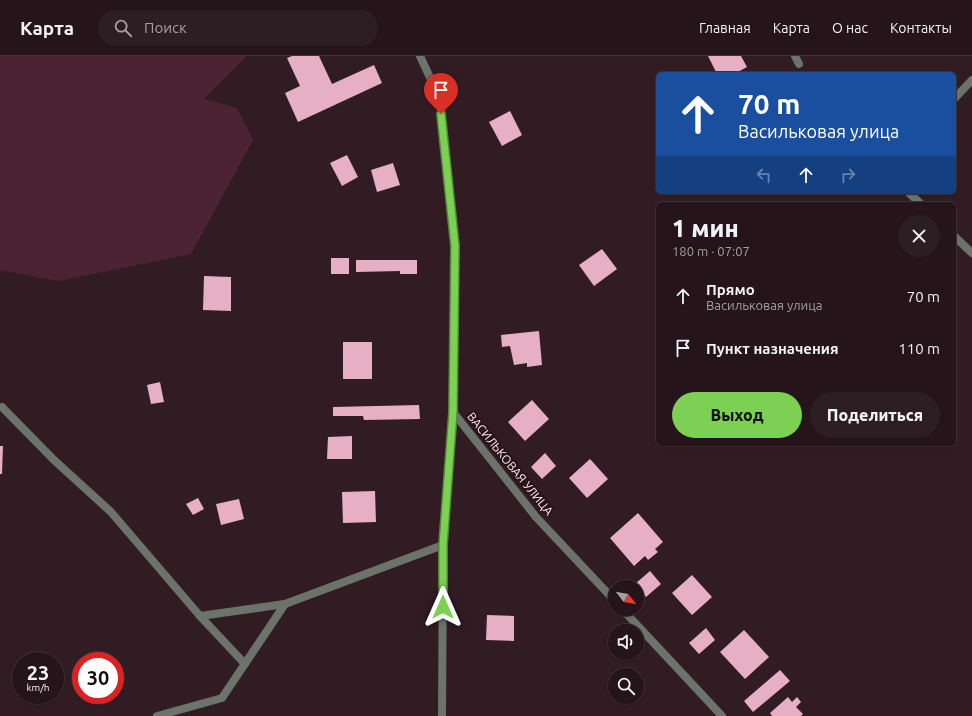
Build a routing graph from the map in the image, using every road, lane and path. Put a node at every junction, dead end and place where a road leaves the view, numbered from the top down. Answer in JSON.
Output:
{"nodes":[{"id":1,"x":420,"y":56,"type":"edge"},
{"id":2,"x":795,"y":56,"type":"edge"},
{"id":3,"x":799,"y":64,"type":"dead end"},
{"id":4,"x":972,"y":80,"type":"edge"},
{"id":5,"x":956,"y":97,"type":"edge"},
{"id":6,"x":910,"y":194,"type":"edge"},
{"id":7,"x":919,"y":202,"type":"edge"},
{"id":8,"x":956,"y":238,"type":"edge"},
{"id":9,"x":972,"y":253,"type":"edge"},
{"id":10,"x":2,"y":407,"type":"dead end"},
{"id":11,"x":453,"y":412,"type":"junction"},
{"id":12,"x":443,"y":545,"type":"junction"},
{"id":13,"x":608,"y":594,"type":"edge"},
{"id":14,"x":285,"y":604,"type":"junction"},
{"id":15,"x":200,"y":616,"type":"junction"},
{"id":16,"x":629,"y":616,"type":"edge"},
{"id":17,"x":244,"y":664,"type":"junction"},
{"id":18,"x":157,"y":716,"type":"edge"},
{"id":19,"x":442,"y":716,"type":"edge"},
{"id":20,"x":722,"y":716,"type":"edge"}],
"edges":[{"from":1,"to":11,"type":"street","name":"ВАСИЛЬКОВАЯ УЛИЦА"},
{"from":2,"to":3,"type":"street"},
{"from":4,"to":5,"type":"street"},
{"from":6,"to":7,"type":"street"},
{"from":8,"to":9,"type":"street"},
{"from":10,"to":15,"type":"street"},
{"from":11,"to":12,"type":"street"},
{"from":11,"to":13,"type":"street","name":"ВАСИЛЬКОВАЯ УЛИЦА"},
{"from":12,"to":14,"type":"street"},
{"from":12,"to":19,"type":"street"},
{"from":14,"to":15,"type":"street"},
{"from":14,"to":17,"type":"street"},
{"from":15,"to":17,"type":"street"},
{"from":16,"to":20,"type":"street"},
{"from":17,"to":18,"type":"street"}]}
